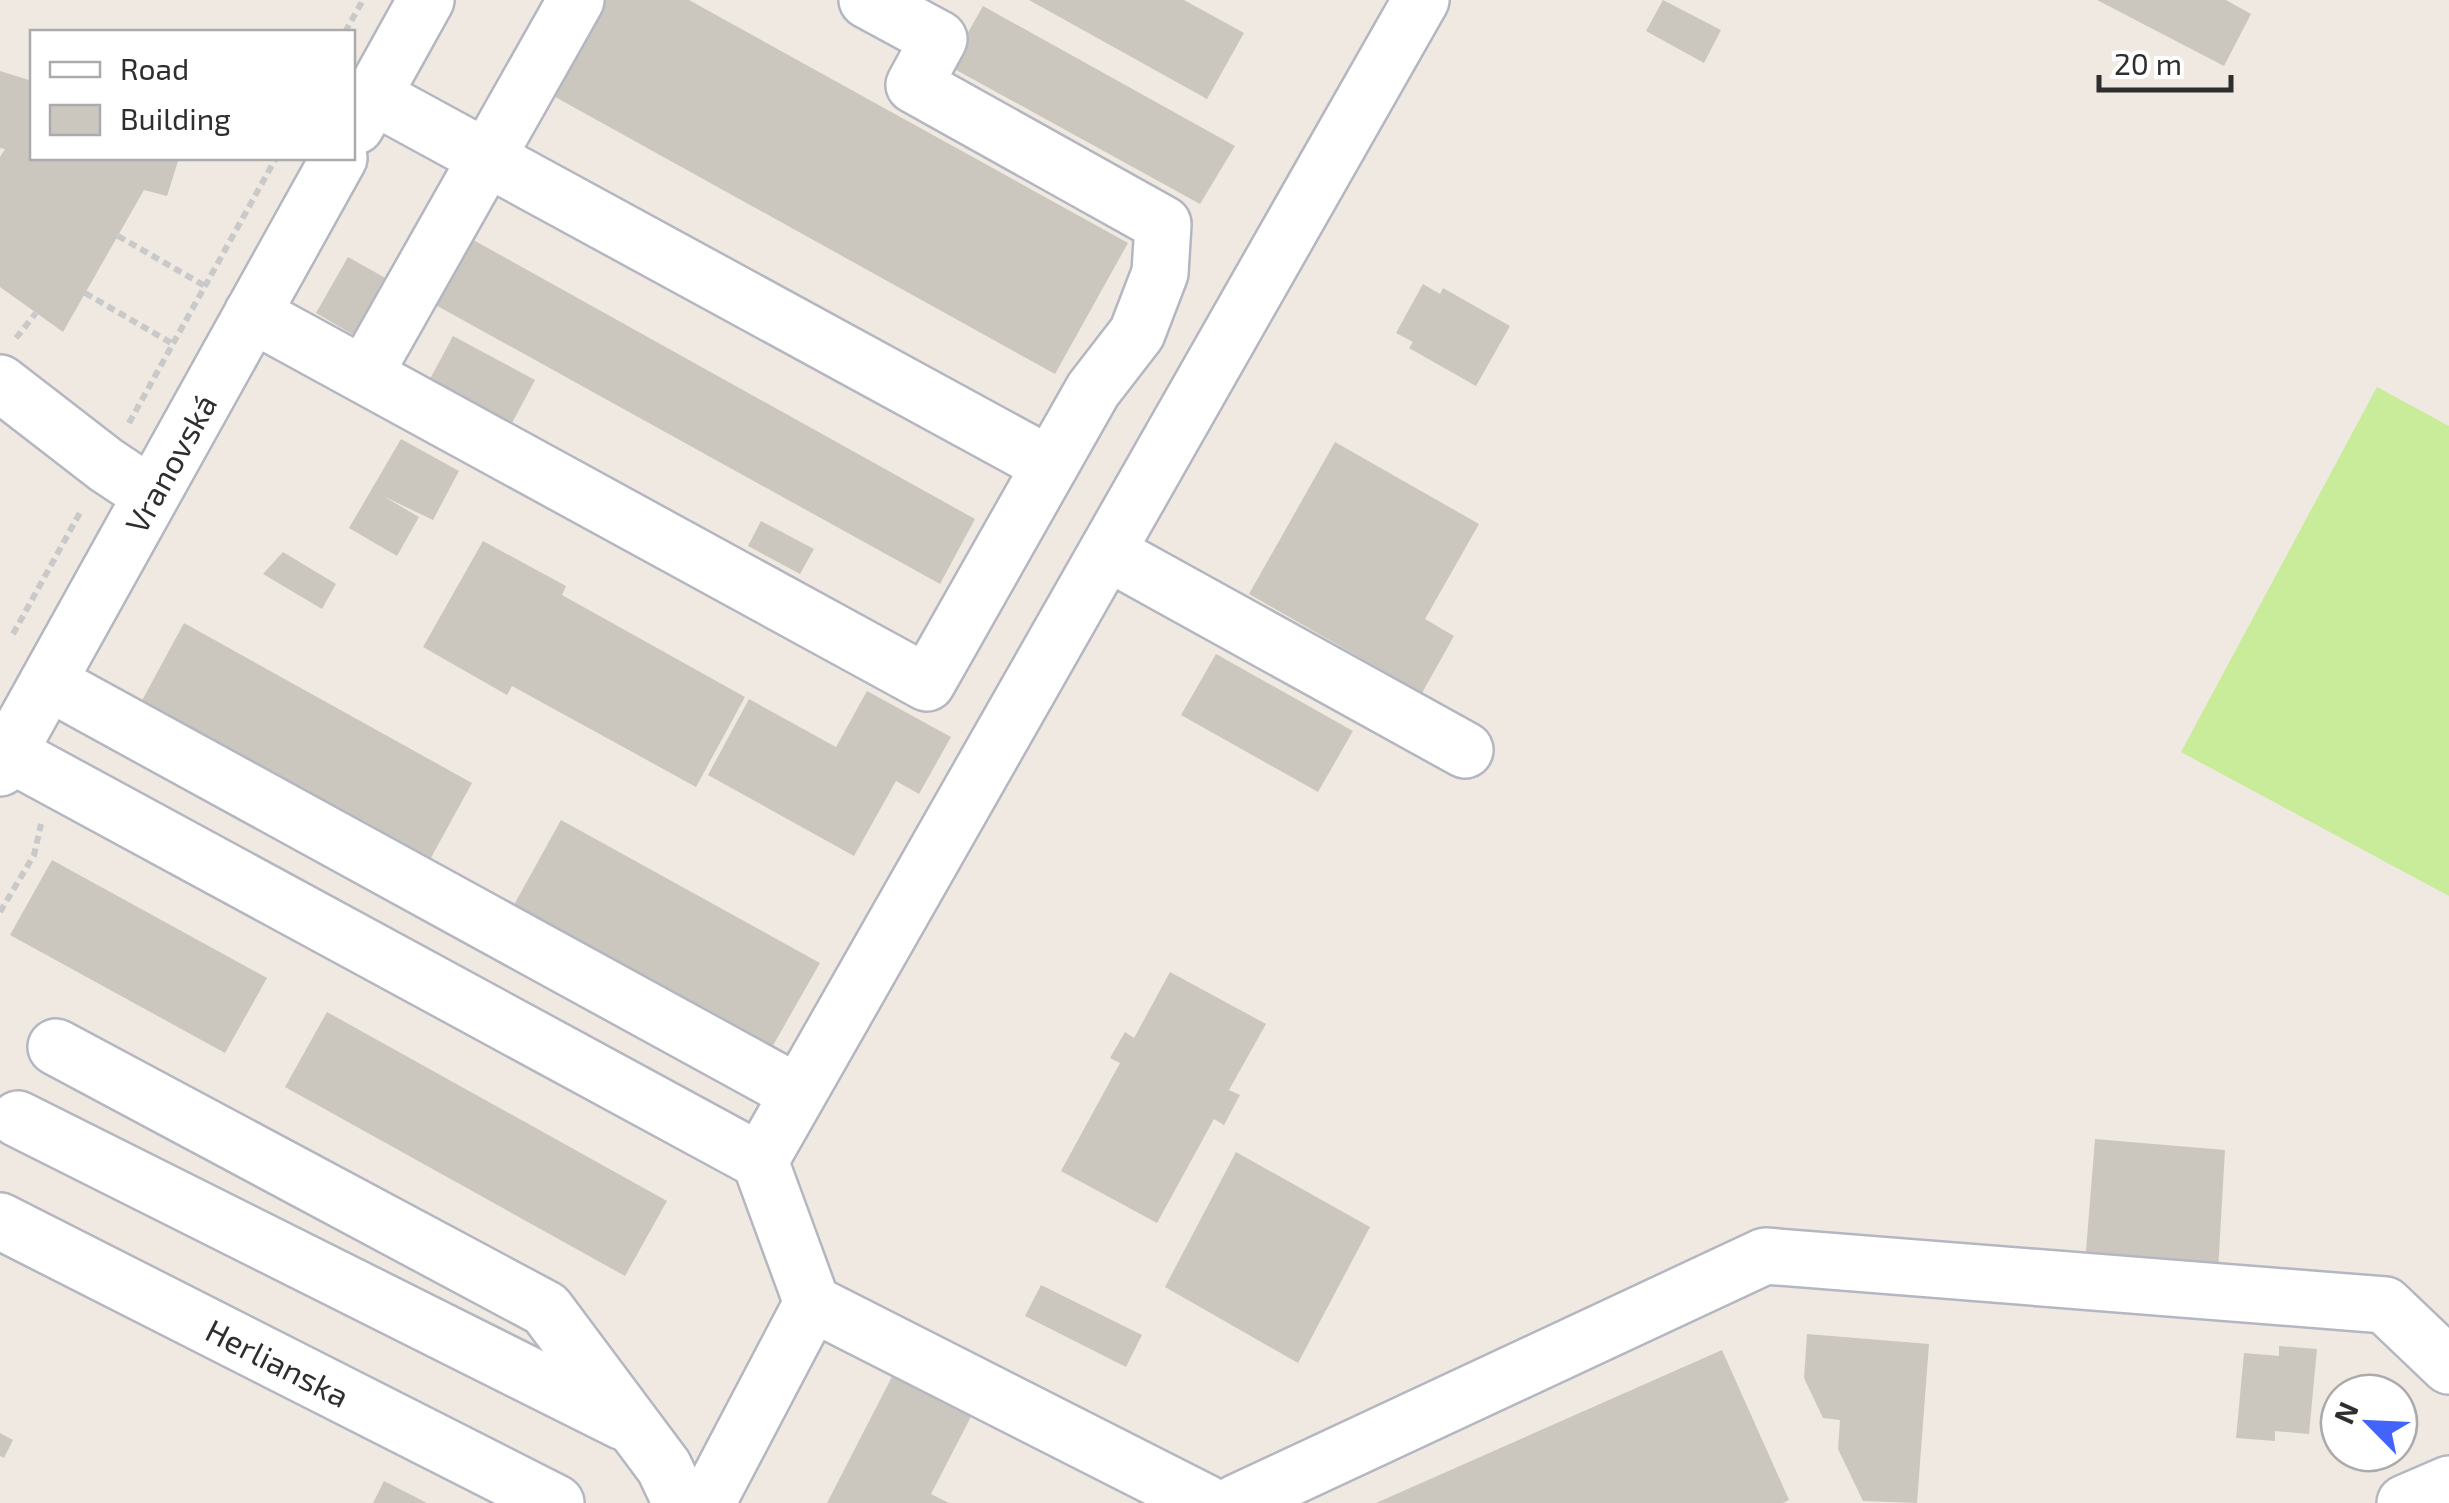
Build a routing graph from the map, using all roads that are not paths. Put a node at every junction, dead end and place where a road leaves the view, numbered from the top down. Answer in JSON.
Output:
{"nodes":[{"id":1,"x":426,"y":0,"type":"edge"},
{"id":2,"x":576,"y":0,"type":"edge"},
{"id":3,"x":867,"y":0,"type":"edge"},
{"id":4,"x":1421,"y":0,"type":"edge"},
{"id":5,"x":363,"y":114,"type":"edge"},
{"id":6,"x":487,"y":158,"type":"junction"},
{"id":7,"x":338,"y":160,"type":"edge"},
{"id":8,"x":252,"y":314,"type":"junction"},
{"id":9,"x":364,"y":375,"type":"junction"},
{"id":10,"x":0,"y":384,"type":"edge"},
{"id":11,"x":1050,"y":465,"type":"junction"},
{"id":12,"x":152,"y":495,"type":"junction"},
{"id":13,"x":1107,"y":552,"type":"junction"},
{"id":14,"x":48,"y":682,"type":"junction"},
{"id":15,"x":1465,"y":750,"type":"dead end"},
{"id":16,"x":4,"y":760,"type":"edge"},
{"id":17,"x":56,"y":1047,"type":"dead end"},
{"id":18,"x":798,"y":1093,"type":"junction"},
{"id":19,"x":18,"y":1119,"type":"dead end"},
{"id":20,"x":760,"y":1160,"type":"junction"},
{"id":21,"x":0,"y":1221,"type":"edge"},
{"id":22,"x":812,"y":1303,"type":"junction"},
{"id":23,"x":2449,"y":1366,"type":"edge"},
{"id":24,"x":635,"y":1427,"type":"junction"},
{"id":25,"x":2449,"y":1484,"type":"edge"},
{"id":26,"x":556,"y":1503,"type":"edge"},
{"id":27,"x":681,"y":1503,"type":"edge"},
{"id":28,"x":708,"y":1503,"type":"edge"},
{"id":29,"x":1206,"y":1503,"type":"edge"},
{"id":30,"x":1236,"y":1503,"type":"edge"},
{"id":31,"x":2405,"y":1503,"type":"edge"}],
"edges":[{"from":1,"to":5,"type":"street"},
{"from":2,"to":6,"type":"street"},
{"from":3,"to":11,"type":"street"},
{"from":4,"to":13,"type":"street"},
{"from":5,"to":6,"type":"street"},
{"from":6,"to":9,"type":"street"},
{"from":6,"to":11,"type":"street"},
{"from":7,"to":8,"type":"street","name":"Vranovská"},
{"from":8,"to":9,"type":"street"},
{"from":8,"to":12,"type":"street","name":"Vranovská"},
{"from":9,"to":11,"type":"street"},
{"from":10,"to":12,"type":"street"},
{"from":12,"to":14,"type":"street","name":"Vranovská"},
{"from":13,"to":15,"type":"street"},
{"from":13,"to":18,"type":"street"},
{"from":14,"to":16,"type":"street","name":"Vranovská"},
{"from":14,"to":18,"type":"street"},
{"from":16,"to":20,"type":"street"},
{"from":17,"to":24,"type":"street"},
{"from":18,"to":20,"type":"street"},
{"from":19,"to":24,"type":"street"},
{"from":20,"to":22,"type":"street"},
{"from":21,"to":26,"type":"street","name":"Herlianska"},
{"from":22,"to":28,"type":"street"},
{"from":22,"to":29,"type":"street"},
{"from":23,"to":30,"type":"street"},
{"from":24,"to":27,"type":"street"},
{"from":25,"to":31,"type":"street"}]}
